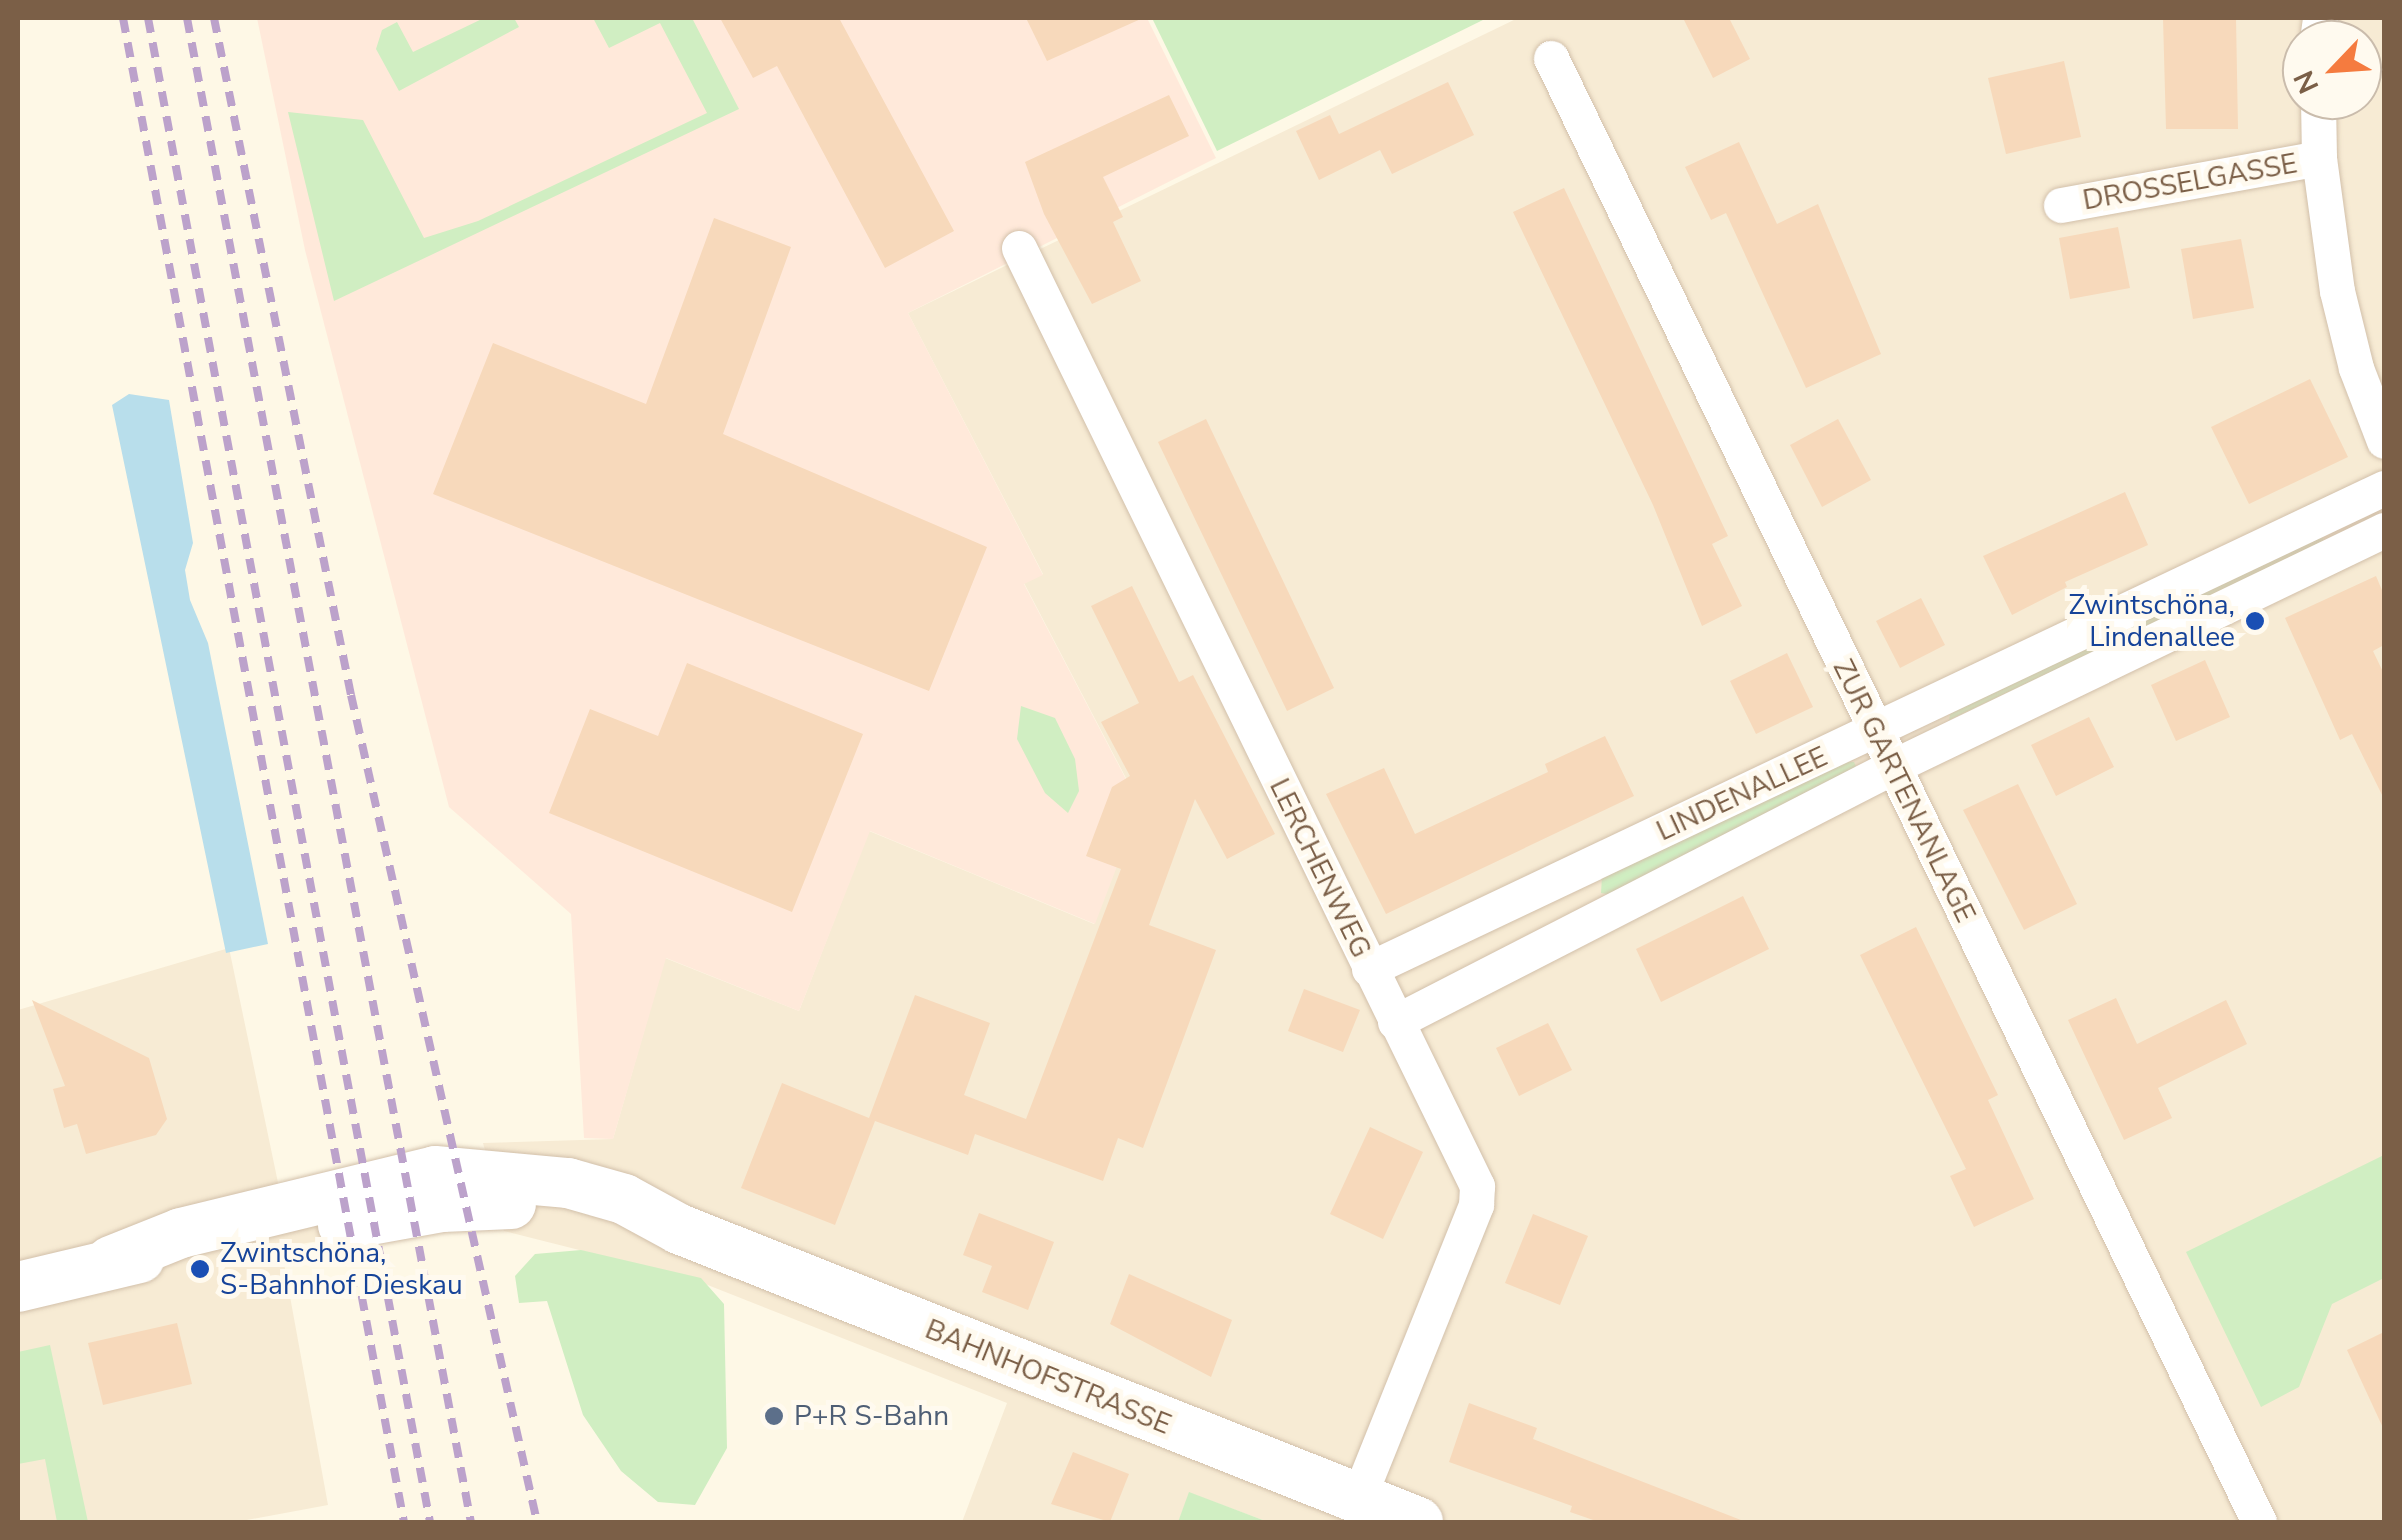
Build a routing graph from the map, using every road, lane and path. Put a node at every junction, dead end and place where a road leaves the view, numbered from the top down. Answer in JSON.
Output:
{"nodes":[{"id":1,"x":1551,"y":58,"type":"dead end"},
{"id":2,"x":2318,"y":120,"type":"edge"},
{"id":3,"x":2318,"y":158,"type":"junction"},
{"id":4,"x":2061,"y":206,"type":"dead end"},
{"id":5,"x":1019,"y":248,"type":"dead end"},
{"id":6,"x":2384,"y":441,"type":"edge"},
{"id":7,"x":2384,"y":488,"type":"edge"},
{"id":8,"x":2384,"y":530,"type":"edge"},
{"id":9,"x":1875,"y":732,"type":"junction"},
{"id":10,"x":1892,"y":767,"type":"junction"},
{"id":11,"x":1369,"y":969,"type":"junction"},
{"id":12,"x":1394,"y":1022,"type":"junction"},
{"id":13,"x":18,"y":1286,"type":"edge"},
{"id":14,"x":1358,"y":1499,"type":"junction"},
{"id":15,"x":1418,"y":1522,"type":"edge"},
{"id":16,"x":2259,"y":1522,"type":"edge"}],
"edges":[{"from":1,"to":9,"type":"street","name":"ZUR GARTENANLAGE"},
{"from":2,"to":3,"type":"street"},
{"from":3,"to":4,"type":"street","name":"DROSSELGASSE"},
{"from":3,"to":6,"type":"street"},
{"from":5,"to":11,"type":"street","name":"LERCHENWEG"},
{"from":7,"to":9,"type":"street","name":"LINDENALLEE"},
{"from":8,"to":10,"type":"street","name":"LINDENALLEE"},
{"from":9,"to":10,"type":"street","name":"ZUR GARTENANLAGE"},
{"from":9,"to":11,"type":"street","name":"LINDENALLEE"},
{"from":10,"to":12,"type":"street","name":"LINDENALLEE"},
{"from":10,"to":16,"type":"street","name":"ZUR GARTENANLAGE"},
{"from":11,"to":12,"type":"street","name":"LERCHENWEG"},
{"from":12,"to":14,"type":"street","name":"LERCHENWEG"},
{"from":13,"to":14,"type":"street","name":"BAHNHOFSTRASSE"},
{"from":14,"to":15,"type":"street","name":"BAHNHOFSTRASSE"}]}
